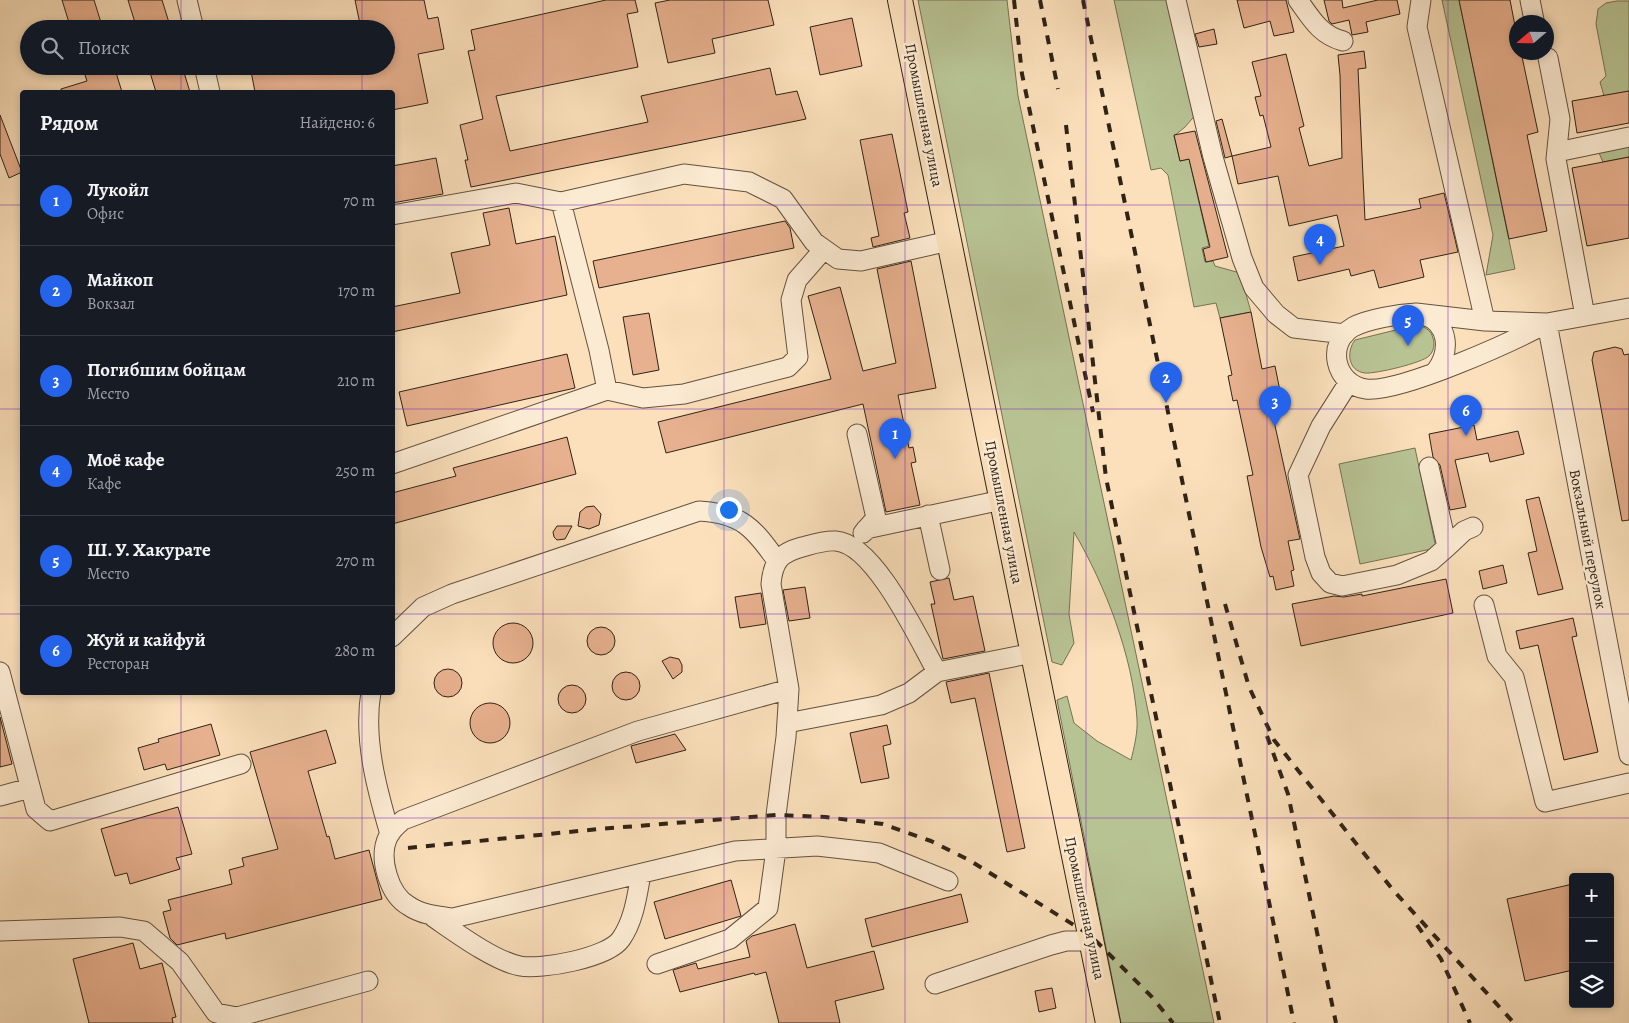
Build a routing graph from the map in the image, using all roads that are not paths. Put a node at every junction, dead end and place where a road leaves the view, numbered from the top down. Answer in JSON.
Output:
{"nodes":[{"id":1,"x":187,"y":0,"type":"edge"},
{"id":2,"x":900,"y":0,"type":"edge"},
{"id":3,"x":1176,"y":0,"type":"edge"},
{"id":4,"x":1298,"y":0,"type":"edge"},
{"id":5,"x":1421,"y":0,"type":"edge"},
{"id":6,"x":1530,"y":0,"type":"edge"},
{"id":7,"x":1533,"y":15,"type":"edge"},
{"id":8,"x":192,"y":20,"type":"edge"},
{"id":9,"x":1343,"y":42,"type":"dead end"},
{"id":10,"x":1548,"y":60,"type":"edge"},
{"id":11,"x":206,"y":75,"type":"edge"},
{"id":12,"x":210,"y":90,"type":"edge"},
{"id":13,"x":1629,"y":137,"type":"edge"},
{"id":14,"x":1557,"y":152,"type":"junction"},
{"id":15,"x":561,"y":202,"type":"junction"},
{"id":16,"x":395,"y":214,"type":"edge"},
{"id":17,"x":949,"y":241,"type":"junction"},
{"id":18,"x":824,"y":249,"type":"junction"},
{"id":19,"x":1629,"y":308,"type":"edge"},
{"id":20,"x":1421,"y":314,"type":"junction"},
{"id":21,"x":1585,"y":316,"type":"junction"},
{"id":22,"x":1485,"y":321,"type":"junction"},
{"id":23,"x":1547,"y":323,"type":"junction"},
{"id":24,"x":1345,"y":334,"type":"junction"},
{"id":25,"x":1436,"y":371,"type":"junction"},
{"id":26,"x":1349,"y":382,"type":"junction"},
{"id":27,"x":607,"y":390,"type":"junction"},
{"id":28,"x":857,"y":434,"type":"dead end"},
{"id":29,"x":395,"y":463,"type":"edge"},
{"id":30,"x":1429,"y":467,"type":"dead end"},
{"id":31,"x":1002,"y":500,"type":"junction"},
{"id":32,"x":928,"y":515,"type":"junction"},
{"id":33,"x":1473,"y":527,"type":"dead end"},
{"id":34,"x":866,"y":528,"type":"junction"},
{"id":35,"x":850,"y":547,"type":"junction"},
{"id":36,"x":1447,"y":547,"type":"junction"},
{"id":37,"x":778,"y":561,"type":"junction"},
{"id":38,"x":940,"y":570,"type":"dead end"},
{"id":39,"x":1484,"y":605,"type":"dead end"},
{"id":40,"x":395,"y":634,"type":"edge"},
{"id":41,"x":1033,"y":653,"type":"junction"},
{"id":42,"x":0,"y":672,"type":"edge"},
{"id":43,"x":937,"y":672,"type":"junction"},
{"id":44,"x":789,"y":689,"type":"junction"},
{"id":45,"x":371,"y":695,"type":"edge"},
{"id":46,"x":787,"y":723,"type":"junction"},
{"id":47,"x":1629,"y":754,"type":"edge"},
{"id":48,"x":241,"y":764,"type":"dead end"},
{"id":49,"x":1629,"y":783,"type":"edge"},
{"id":50,"x":30,"y":788,"type":"junction"},
{"id":51,"x":0,"y":796,"type":"edge"},
{"id":52,"x":390,"y":834,"type":"junction"},
{"id":53,"x":776,"y":849,"type":"junction"},
{"id":54,"x":641,"y":874,"type":"junction"},
{"id":55,"x":948,"y":881,"type":"dead end"},
{"id":56,"x":430,"y":915,"type":"junction"},
{"id":57,"x":0,"y":932,"type":"edge"},
{"id":58,"x":1091,"y":941,"type":"junction"},
{"id":59,"x":656,"y":964,"type":"dead end"},
{"id":60,"x":368,"y":981,"type":"dead end"},
{"id":61,"x":935,"y":984,"type":"dead end"},
{"id":62,"x":222,"y":1019,"type":"edge"},
{"id":63,"x":1108,"y":1023,"type":"edge"}],
"edges":[{"from":1,"to":8,"type":"street"},
{"from":2,"to":17,"type":"main road","name":"Промышленная улица"},
{"from":3,"to":24,"type":"street"},
{"from":4,"to":9,"type":"street"},
{"from":5,"to":22,"type":"street"},
{"from":6,"to":7,"type":"street"},
{"from":10,"to":14,"type":"street"},
{"from":11,"to":12,"type":"street"},
{"from":13,"to":14,"type":"street"},
{"from":14,"to":21,"type":"street"},
{"from":15,"to":16,"type":"street"},
{"from":15,"to":18,"type":"street"},
{"from":15,"to":27,"type":"street"},
{"from":17,"to":18,"type":"street"},
{"from":17,"to":31,"type":"main road","name":"Промышленная улица"},
{"from":18,"to":27,"type":"street"},
{"from":19,"to":21,"type":"street"},
{"from":20,"to":22,"type":"street"},
{"from":20,"to":24,"type":"street"},
{"from":20,"to":25,"type":"street"},
{"from":21,"to":23,"type":"street"},
{"from":22,"to":23,"type":"street"},
{"from":23,"to":25,"type":"street"},
{"from":23,"to":47,"type":"street","name":"Вокзальный переулок"},
{"from":24,"to":26,"type":"street"},
{"from":25,"to":26,"type":"street"},
{"from":26,"to":36,"type":"street"},
{"from":27,"to":29,"type":"street"},
{"from":28,"to":34,"type":"street"},
{"from":30,"to":36,"type":"street"},
{"from":31,"to":32,"type":"street"},
{"from":31,"to":41,"type":"main road","name":"Промышленная улица"},
{"from":32,"to":34,"type":"street"},
{"from":32,"to":38,"type":"street"},
{"from":33,"to":36,"type":"street"},
{"from":34,"to":35,"type":"street"},
{"from":35,"to":37,"type":"street"},
{"from":35,"to":43,"type":"street"},
{"from":37,"to":40,"type":"street"},
{"from":37,"to":44,"type":"street"},
{"from":39,"to":49,"type":"street"},
{"from":41,"to":43,"type":"street"},
{"from":41,"to":58,"type":"main road","name":"Промышленная улица"},
{"from":42,"to":50,"type":"street"},
{"from":43,"to":46,"type":"street"},
{"from":44,"to":46,"type":"street"},
{"from":44,"to":52,"type":"street"},
{"from":45,"to":52,"type":"street"},
{"from":46,"to":53,"type":"street"},
{"from":48,"to":50,"type":"street"},
{"from":50,"to":51,"type":"street"},
{"from":52,"to":56,"type":"street"},
{"from":53,"to":54,"type":"street"},
{"from":53,"to":55,"type":"street"},
{"from":53,"to":59,"type":"street"},
{"from":54,"to":56,"type":"street"},
{"from":54,"to":56,"type":"street"},
{"from":57,"to":62,"type":"street"},
{"from":58,"to":61,"type":"street"},
{"from":58,"to":63,"type":"main road","name":"Промышленная улица"},
{"from":60,"to":62,"type":"street"}]}
